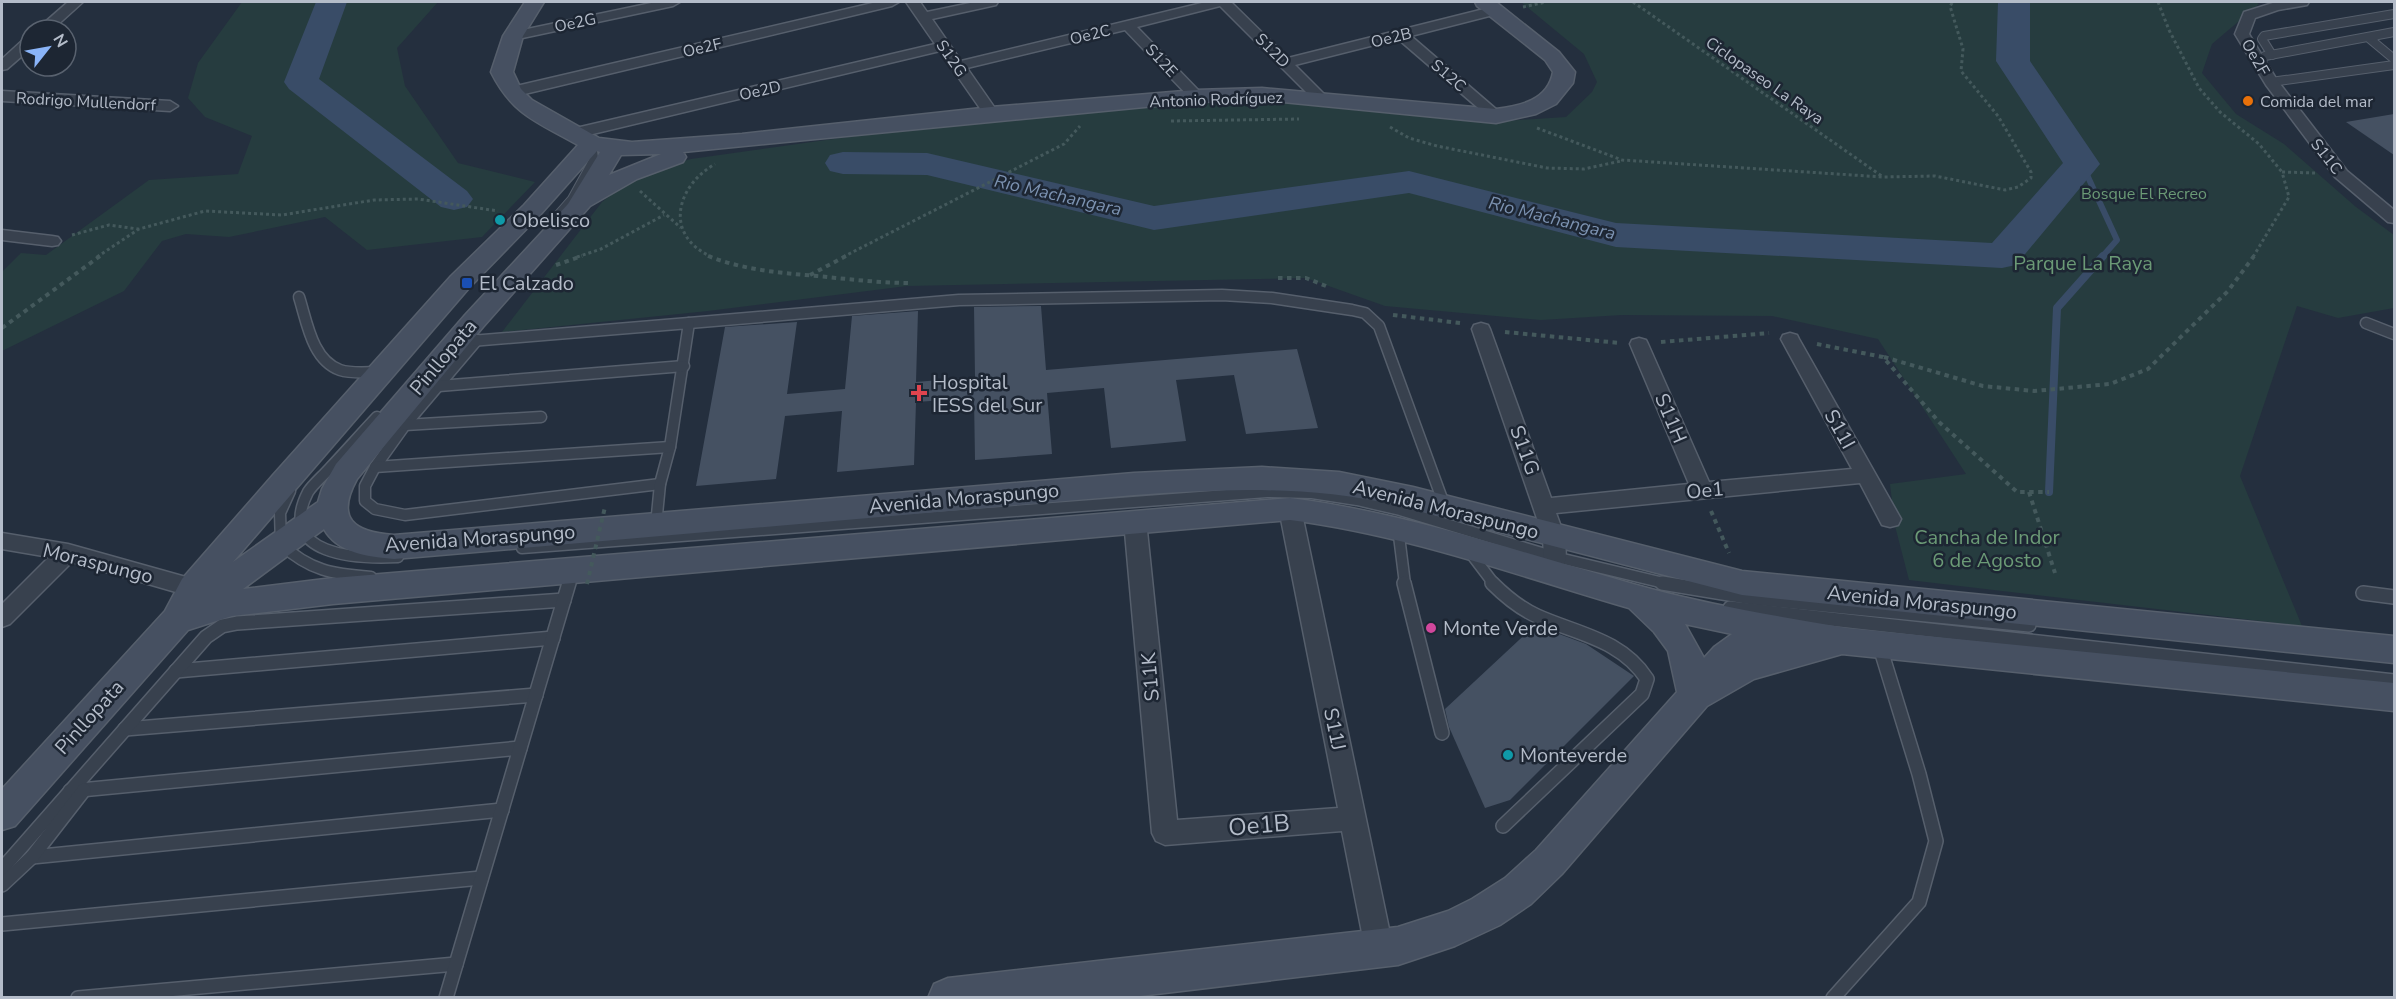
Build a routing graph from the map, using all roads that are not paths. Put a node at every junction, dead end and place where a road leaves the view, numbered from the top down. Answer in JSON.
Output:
{"nodes":[{"id":1,"x":76,"y":2,"type":"edge"},
{"id":2,"x":534,"y":2,"type":"edge"},
{"id":3,"x":673,"y":2,"type":"edge"},
{"id":4,"x":892,"y":2,"type":"edge"},
{"id":5,"x":913,"y":2,"type":"edge"},
{"id":6,"x":992,"y":2,"type":"edge"},
{"id":7,"x":1222,"y":2,"type":"edge"},
{"id":8,"x":2302,"y":2,"type":"edge"},
{"id":9,"x":2273,"y":4,"type":"edge"},
{"id":10,"x":1490,"y":6,"type":"edge"},
{"id":11,"x":2394,"y":14,"type":"edge"},
{"id":12,"x":924,"y":17,"type":"junction"},
{"id":13,"x":57,"y":18,"type":"edge"},
{"id":14,"x":1128,"y":25,"type":"junction"},
{"id":15,"x":2394,"y":32,"type":"edge"},
{"id":16,"x":1401,"y":34,"type":"junction"},
{"id":17,"x":2378,"y":34,"type":"junction"},
{"id":18,"x":513,"y":36,"type":"junction"},
{"id":19,"x":944,"y":46,"type":"junction"},
{"id":20,"x":18,"y":52,"type":"edge"},
{"id":21,"x":2272,"y":55,"type":"junction"},
{"id":22,"x":2256,"y":58,"type":"junction"},
{"id":23,"x":2394,"y":59,"type":"edge"},
{"id":24,"x":1286,"y":63,"type":"junction"},
{"id":25,"x":2394,"y":65,"type":"edge"},
{"id":26,"x":2,"y":66,"type":"edge"},
{"id":27,"x":958,"y":66,"type":"junction"},
{"id":28,"x":2271,"y":82,"type":"junction"},
{"id":29,"x":512,"y":92,"type":"junction"},
{"id":30,"x":2,"y":96,"type":"edge"},
{"id":31,"x":1196,"y":96,"type":"junction"},
{"id":32,"x":1322,"y":99,"type":"junction"},
{"id":33,"x":170,"y":106,"type":"dead end"},
{"id":34,"x":992,"y":114,"type":"junction"},
{"id":35,"x":1496,"y":116,"type":"junction"},
{"id":36,"x":594,"y":141,"type":"junction"},
{"id":37,"x":742,"y":141,"type":"junction"},
{"id":38,"x":577,"y":208,"type":"junction"},
{"id":39,"x":2394,"y":218,"type":"edge"},
{"id":40,"x":2,"y":235,"type":"edge"},
{"id":41,"x":52,"y":241,"type":"road end"},
{"id":42,"x":299,"y":297,"type":"dead end"},
{"id":43,"x":689,"y":323,"type":"junction"},
{"id":44,"x":2366,"y":323,"type":"dead end"},
{"id":45,"x":1481,"y":329,"type":"dead end"},
{"id":46,"x":2394,"y":334,"type":"edge"},
{"id":47,"x":1790,"y":339,"type":"dead end"},
{"id":48,"x":466,"y":341,"type":"junction"},
{"id":49,"x":1639,"y":344,"type":"dead end"},
{"id":50,"x":684,"y":366,"type":"junction"},
{"id":51,"x":381,"y":372,"type":"junction"},
{"id":52,"x":439,"y":386,"type":"junction"},
{"id":53,"x":541,"y":417,"type":"dead end"},
{"id":54,"x":405,"y":425,"type":"junction"},
{"id":55,"x":670,"y":447,"type":"junction"},
{"id":56,"x":375,"y":467,"type":"junction"},
{"id":57,"x":1866,"y":475,"type":"junction"},
{"id":58,"x":283,"y":483,"type":"junction"},
{"id":59,"x":660,"y":484,"type":"junction"},
{"id":60,"x":1702,"y":491,"type":"junction"},
{"id":61,"x":1545,"y":506,"type":"junction"},
{"id":62,"x":1445,"y":507,"type":"junction"},
{"id":63,"x":331,"y":508,"type":"junction"},
{"id":64,"x":1290,"y":509,"type":"junction"},
{"id":65,"x":1890,"y":519,"type":"dead end"},
{"id":66,"x":1135,"y":521,"type":"junction"},
{"id":67,"x":656,"y":525,"type":"junction"},
{"id":68,"x":1398,"y":528,"type":"junction"},
{"id":69,"x":2,"y":541,"type":"edge"},
{"id":70,"x":283,"y":543,"type":"junction"},
{"id":71,"x":1467,"y":548,"type":"junction"},
{"id":72,"x":68,"y":552,"type":"junction"},
{"id":73,"x":1554,"y":559,"type":"junction"},
{"id":74,"x":569,"y":583,"type":"junction"},
{"id":75,"x":193,"y":588,"type":"junction"},
{"id":76,"x":333,"y":591,"type":"junction"},
{"id":77,"x":2363,"y":593,"type":"dead end"},
{"id":78,"x":2394,"y":597,"type":"edge"},
{"id":79,"x":1634,"y":598,"type":"junction"},
{"id":80,"x":2,"y":618,"type":"edge"},
{"id":81,"x":177,"y":620,"type":"junction"},
{"id":82,"x":2038,"y":626,"type":"dead end"},
{"id":83,"x":1781,"y":631,"type":"junction"},
{"id":84,"x":2133,"y":635,"type":"dead end"},
{"id":85,"x":554,"y":638,"type":"junction"},
{"id":86,"x":1863,"y":642,"type":"junction"},
{"id":87,"x":2394,"y":650,"type":"edge"},
{"id":88,"x":2394,"y":661,"type":"edge"},
{"id":89,"x":176,"y":671,"type":"junction"},
{"id":90,"x":2394,"y":681,"type":"edge"},
{"id":91,"x":1701,"y":692,"type":"junction"},
{"id":92,"x":536,"y":695,"type":"junction"},
{"id":93,"x":2394,"y":697,"type":"edge"},
{"id":94,"x":125,"y":729,"type":"junction"},
{"id":95,"x":1442,"y":733,"type":"dead end"},
{"id":96,"x":520,"y":748,"type":"junction"},
{"id":97,"x":84,"y":790,"type":"junction"},
{"id":98,"x":70,"y":791,"type":"junction"},
{"id":99,"x":502,"y":810,"type":"junction"},
{"id":100,"x":2,"y":814,"type":"edge"},
{"id":101,"x":1353,"y":818,"type":"junction"},
{"id":102,"x":1503,"y":826,"type":"dead end"},
{"id":103,"x":1164,"y":833,"type":"joint"},
{"id":104,"x":32,"y":857,"type":"junction"},
{"id":105,"x":2,"y":869,"type":"edge"},
{"id":106,"x":481,"y":878,"type":"junction"},
{"id":107,"x":2,"y":885,"type":"edge"},
{"id":108,"x":2,"y":924,"type":"edge"},
{"id":109,"x":1379,"y":948,"type":"junction"},
{"id":110,"x":456,"y":964,"type":"junction"},
{"id":111,"x":78,"y":998,"type":"edge"},
{"id":112,"x":446,"y":998,"type":"edge"},
{"id":113,"x":948,"y":998,"type":"edge"},
{"id":114,"x":1833,"y":998,"type":"edge"}],
"edges":[{"from":1,"to":13,"type":"street"},
{"from":2,"to":18,"type":"street"},
{"from":3,"to":18,"type":"street","name":"Oe2G"},
{"from":4,"to":29,"type":"street","name":"Oe2F"},
{"from":5,"to":12,"type":"street","name":"S12G"},
{"from":6,"to":12,"type":"street"},
{"from":7,"to":14,"type":"street","name":"Oe2C"},
{"from":7,"to":24,"type":"street","name":"S12D"},
{"from":8,"to":9,"type":"street","name":"Oe2F"},
{"from":9,"to":22,"type":"street","name":"Oe2F"},
{"from":10,"to":16,"type":"street","name":"Oe2B"},
{"from":10,"to":35,"type":"street","name":"Antonio Rodríguez"},
{"from":11,"to":21,"type":"lane"},
{"from":12,"to":19,"type":"street","name":"S12G"},
{"from":14,"to":27,"type":"street","name":"Oe2C"},
{"from":14,"to":31,"type":"street","name":"S12E"},
{"from":15,"to":17,"type":"lane"},
{"from":16,"to":24,"type":"street","name":"Oe2B"},
{"from":16,"to":35,"type":"street","name":"S12C"},
{"from":17,"to":21,"type":"lane"},
{"from":17,"to":23,"type":"lane"},
{"from":18,"to":29,"type":"street"},
{"from":19,"to":27,"type":"street","name":"S12G"},
{"from":19,"to":36,"type":"street","name":"Oe2D"},
{"from":20,"to":26,"type":"street"},
{"from":21,"to":22,"type":"lane"},
{"from":22,"to":28,"type":"street","name":"Oe2F"},
{"from":24,"to":32,"type":"street","name":"S12D"},
{"from":25,"to":28,"type":"lane"},
{"from":27,"to":34,"type":"street","name":"S12G"},
{"from":28,"to":39,"type":"street","name":"S11C"},
{"from":29,"to":36,"type":"street","name":"Antonio Rodríguez"},
{"from":30,"to":33,"type":"street","name":"Rodrigo Mullendorf"},
{"from":31,"to":32,"type":"street","name":"Antonio Rodríguez"},
{"from":31,"to":34,"type":"street","name":"Antonio Rodríguez"},
{"from":32,"to":35,"type":"street","name":"Antonio Rodríguez"},
{"from":34,"to":37,"type":"street","name":"Antonio Rodríguez"},
{"from":36,"to":37,"type":"street","name":"Antonio Rodríguez"},
{"from":36,"to":38,"type":"street","name":"Pinllopata"},
{"from":36,"to":51,"type":"street","name":"Pinllopata"},
{"from":36,"to":70,"type":"lane"},
{"from":36,"to":70,"type":"lane"},
{"from":37,"to":38,"type":"street","name":"Antonio Rodríguez"},
{"from":38,"to":48,"type":"street","name":"Pinllopata"},
{"from":40,"to":41,"type":"street"},
{"from":42,"to":51,"type":"lane"},
{"from":43,"to":48,"type":"lane"},
{"from":43,"to":50,"type":"lane"},
{"from":43,"to":62,"type":"lane"},
{"from":44,"to":46,"type":"lane"},
{"from":45,"to":61,"type":"street","name":"S11G"},
{"from":47,"to":57,"type":"street","name":"S11I"},
{"from":48,"to":52,"type":"lane"},
{"from":48,"to":63,"type":"street","name":"Pinllopata"},
{"from":49,"to":60,"type":"street","name":"S11H"},
{"from":50,"to":52,"type":"lane"},
{"from":50,"to":55,"type":"lane"},
{"from":51,"to":58,"type":"street","name":"Pinllopata"},
{"from":52,"to":54,"type":"lane"},
{"from":53,"to":54,"type":"lane"},
{"from":54,"to":56,"type":"lane"},
{"from":55,"to":56,"type":"lane"},
{"from":55,"to":59,"type":"lane"},
{"from":56,"to":59,"type":"lane"},
{"from":57,"to":60,"type":"street","name":"Oe1"},
{"from":57,"to":65,"type":"street","name":"S11I"},
{"from":58,"to":70,"type":"street","name":"Pinllopata"},
{"from":58,"to":75,"type":"street","name":"Pinllopata"},
{"from":59,"to":67,"type":"lane"},
{"from":60,"to":61,"type":"street","name":"Oe1"},
{"from":61,"to":73,"type":"street","name":"S11G"},
{"from":62,"to":67,"type":"street","name":"Avenida Moraspungo"},
{"from":62,"to":73,"type":"street","name":"Avenida Moraspungo"},
{"from":63,"to":67,"type":"street","name":"Avenida Moraspungo"},
{"from":63,"to":70,"type":"street","name":"Pinllopata"},
{"from":64,"to":66,"type":"street","name":"Avenida Moraspungo"},
{"from":64,"to":68,"type":"street","name":"Avenida Moraspungo"},
{"from":64,"to":101,"type":"street","name":"S11J"},
{"from":66,"to":74,"type":"street","name":"Avenida Moraspungo"},
{"from":66,"to":103,"type":"street","name":"S11K"},
{"from":68,"to":71,"type":"street","name":"Avenida Moraspungo"},
{"from":68,"to":95,"type":"lane"},
{"from":69,"to":72,"type":"street","name":"Moraspungo"},
{"from":70,"to":73,"type":"lane"},
{"from":70,"to":73,"type":"lane"},
{"from":70,"to":76,"type":"street","name":"Avenida Moraspungo"},
{"from":70,"to":81,"type":"street","name":"Pinllopata"},
{"from":71,"to":73,"type":"street","name":"Avenida Moraspungo"},
{"from":71,"to":102,"type":"lane"},
{"from":72,"to":75,"type":"street","name":"Moraspungo"},
{"from":72,"to":80,"type":"street"},
{"from":73,"to":79,"type":"street","name":"Avenida Moraspungo"},
{"from":73,"to":82,"type":"lane"},
{"from":73,"to":87,"type":"street","name":"Avenida Moraspungo"},
{"from":73,"to":90,"type":"lane"},
{"from":74,"to":76,"type":"street","name":"Avenida Moraspungo"},
{"from":74,"to":85,"type":"lane"},
{"from":74,"to":89,"type":"lane"},
{"from":75,"to":81,"type":"street","name":"Pinllopata"},
{"from":76,"to":81,"type":"street","name":"Avenida Moraspungo"},
{"from":77,"to":78,"type":"lane"},
{"from":79,"to":83,"type":"street","name":"Avenida Moraspungo"},
{"from":79,"to":91,"type":"street"},
{"from":81,"to":100,"type":"street","name":"Pinllopata"},
{"from":83,"to":86,"type":"street","name":"Avenida Moraspungo"},
{"from":83,"to":91,"type":"street"},
{"from":84,"to":88,"type":"lane"},
{"from":85,"to":89,"type":"lane"},
{"from":85,"to":92,"type":"lane"},
{"from":86,"to":91,"type":"street"},
{"from":86,"to":93,"type":"street","name":"Avenida Moraspungo"},
{"from":86,"to":114,"type":"lane"},
{"from":89,"to":94,"type":"lane"},
{"from":91,"to":109,"type":"street"},
{"from":92,"to":94,"type":"lane"},
{"from":92,"to":96,"type":"lane"},
{"from":94,"to":98,"type":"lane"},
{"from":96,"to":97,"type":"lane"},
{"from":96,"to":99,"type":"lane"},
{"from":97,"to":98,"type":"lane"},
{"from":97,"to":104,"type":"lane"},
{"from":98,"to":105,"type":"lane"},
{"from":99,"to":104,"type":"lane"},
{"from":99,"to":106,"type":"lane"},
{"from":101,"to":103,"type":"street","name":"Oe1B"},
{"from":101,"to":109,"type":"street","name":"S11J"},
{"from":104,"to":107,"type":"lane"},
{"from":106,"to":108,"type":"lane"},
{"from":106,"to":110,"type":"lane"},
{"from":109,"to":113,"type":"street"},
{"from":110,"to":111,"type":"lane"},
{"from":110,"to":112,"type":"lane"}]}
